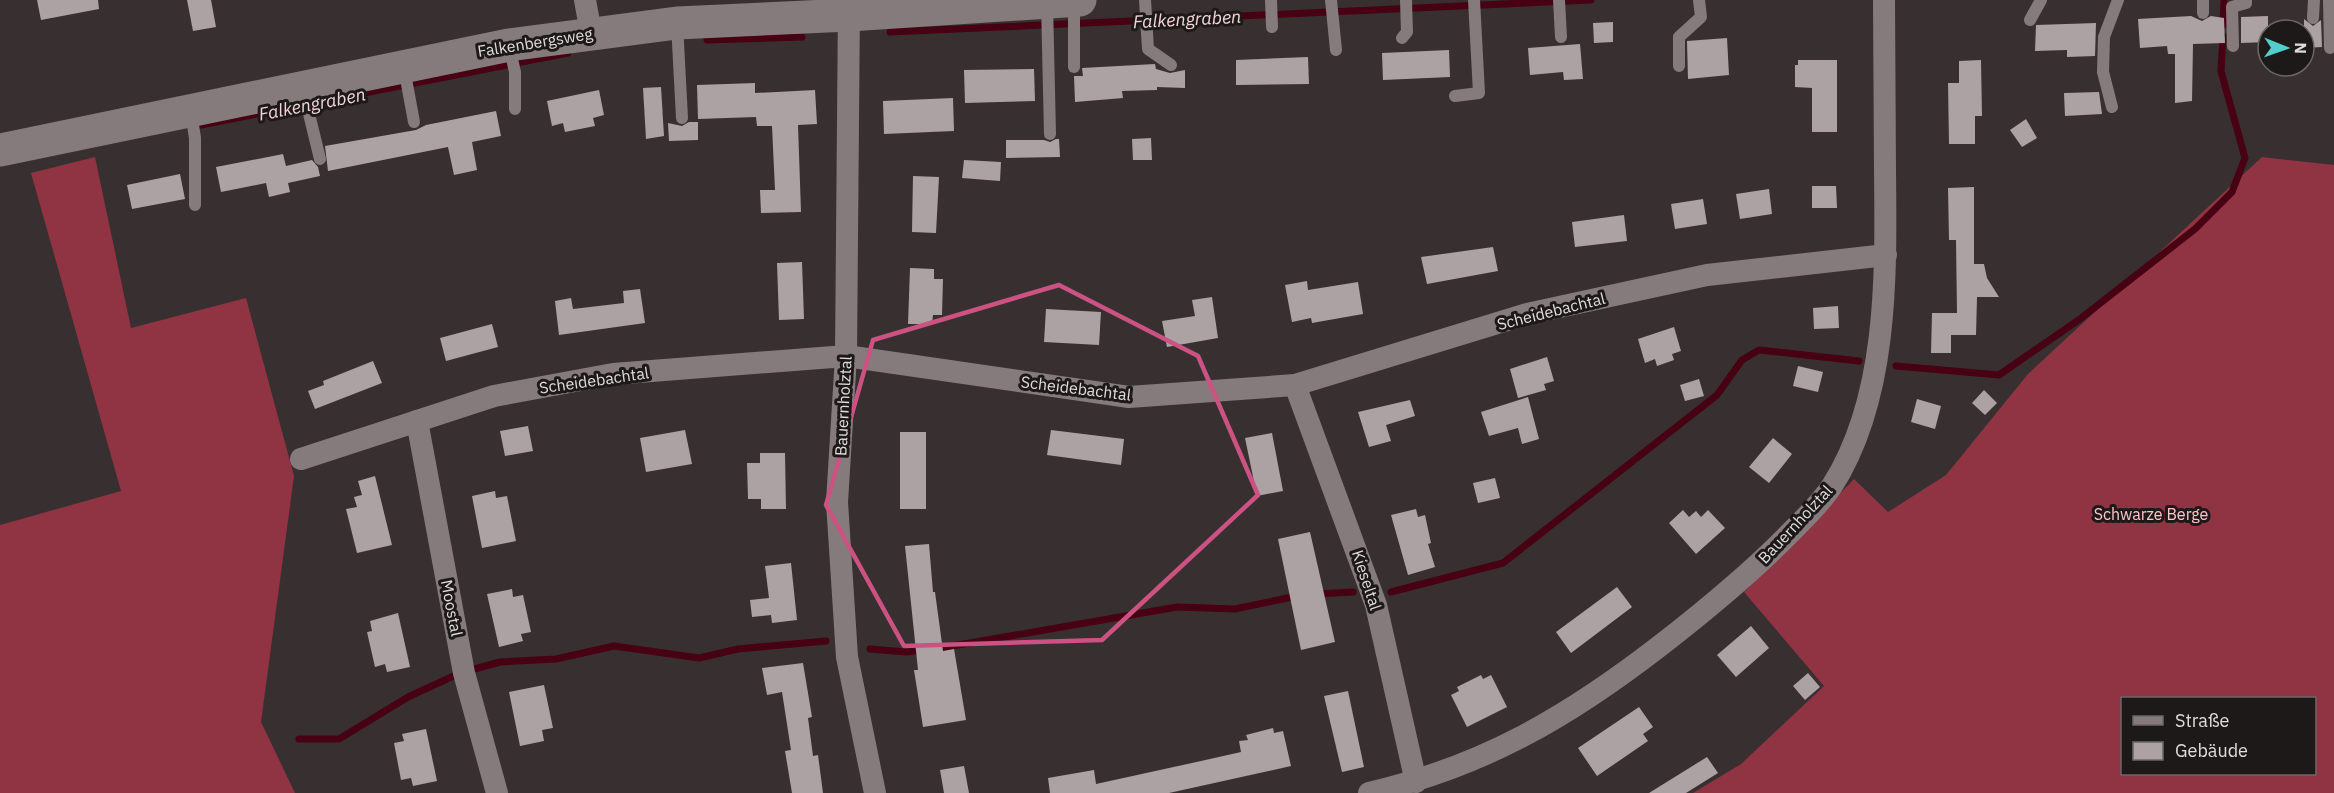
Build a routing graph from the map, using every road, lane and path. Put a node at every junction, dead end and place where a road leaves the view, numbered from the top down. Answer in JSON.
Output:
{"nodes":[{"id":1,"x":585,"y":0,"type":"edge"},
{"id":2,"x":1145,"y":0,"type":"edge"},
{"id":3,"x":1884,"y":0,"type":"edge"},
{"id":4,"x":2041,"y":0,"type":"edge"},
{"id":5,"x":2118,"y":0,"type":"edge"},
{"id":6,"x":2246,"y":0,"type":"edge"},
{"id":7,"x":2314,"y":0,"type":"edge"},
{"id":8,"x":2329,"y":0,"type":"edge"},
{"id":9,"x":1699,"y":1,"type":"edge"},
{"id":10,"x":1331,"y":3,"type":"edge"},
{"id":11,"x":1559,"y":4,"type":"edge"},
{"id":12,"x":1406,"y":6,"type":"edge"},
{"id":13,"x":1475,"y":6,"type":"edge"},
{"id":14,"x":849,"y":8,"type":"edge"},
{"id":15,"x":1064,"y":15,"type":"edge"},
{"id":16,"x":2313,"y":18,"type":"dead end"},
{"id":17,"x":2030,"y":20,"type":"dead end"},
{"id":18,"x":677,"y":23,"type":"junction"},
{"id":19,"x":591,"y":33,"type":"junction"},
{"id":20,"x":1561,"y":37,"type":"dead end"},
{"id":21,"x":1402,"y":38,"type":"dead end"},
{"id":22,"x":2233,"y":46,"type":"dead end"},
{"id":23,"x":2330,"y":48,"type":"dead end"},
{"id":24,"x":1336,"y":50,"type":"dead end"},
{"id":25,"x":512,"y":57,"type":"junction"},
{"id":26,"x":1171,"y":64,"type":"dead end"},
{"id":27,"x":1679,"y":66,"type":"dead end"},
{"id":28,"x":1074,"y":67,"type":"dead end"},
{"id":29,"x":406,"y":78,"type":"junction"},
{"id":30,"x":1455,"y":96,"type":"dead end"},
{"id":31,"x":305,"y":99,"type":"junction"},
{"id":32,"x":2112,"y":107,"type":"dead end"},
{"id":33,"x":515,"y":109,"type":"dead end"},
{"id":34,"x":682,"y":118,"type":"dead end"},
{"id":35,"x":192,"y":121,"type":"junction"},
{"id":36,"x":414,"y":122,"type":"dead end"},
{"id":37,"x":1050,"y":134,"type":"dead end"},
{"id":38,"x":0,"y":150,"type":"edge"},
{"id":39,"x":320,"y":159,"type":"dead end"},
{"id":40,"x":195,"y":205,"type":"dead end"},
{"id":41,"x":1886,"y":255,"type":"junction"},
{"id":42,"x":846,"y":356,"type":"junction"},
{"id":43,"x":1295,"y":385,"type":"junction"},
{"id":44,"x":417,"y":421,"type":"junction"},
{"id":45,"x":301,"y":459,"type":"dead end"},
{"id":46,"x":1416,"y":782,"type":"junction"},
{"id":47,"x":497,"y":793,"type":"edge"},
{"id":48,"x":874,"y":793,"type":"edge"},
{"id":49,"x":1369,"y":793,"type":"edge"}],
"edges":[{"from":1,"to":19,"type":"street"},
{"from":2,"to":26,"type":"lane"},
{"from":3,"to":41,"type":"street","name":"Bauernholztal"},
{"from":4,"to":17,"type":"lane"},
{"from":5,"to":32,"type":"lane"},
{"from":6,"to":22,"type":"lane"},
{"from":7,"to":16,"type":"lane"},
{"from":8,"to":23,"type":"lane"},
{"from":9,"to":27,"type":"lane"},
{"from":10,"to":24,"type":"lane"},
{"from":11,"to":20,"type":"lane"},
{"from":12,"to":21,"type":"lane"},
{"from":13,"to":30,"type":"lane"},
{"from":14,"to":15,"type":"street","name":"Falkenbergsweg"},
{"from":14,"to":18,"type":"street","name":"Falkenbergsweg"},
{"from":14,"to":42,"type":"street","name":"Bauernholztal"},
{"from":15,"to":28,"type":"lane"},
{"from":15,"to":37,"type":"lane"},
{"from":18,"to":19,"type":"street","name":"Falkenbergsweg"},
{"from":18,"to":34,"type":"lane"},
{"from":19,"to":25,"type":"street","name":"Falkenbergsweg"},
{"from":25,"to":29,"type":"street","name":"Falkenbergsweg"},
{"from":25,"to":33,"type":"lane"},
{"from":29,"to":31,"type":"street","name":"Falkenbergsweg"},
{"from":29,"to":36,"type":"lane"},
{"from":31,"to":35,"type":"street","name":"Falkenbergsweg"},
{"from":31,"to":39,"type":"lane"},
{"from":35,"to":38,"type":"street","name":"Falkenbergsweg"},
{"from":35,"to":40,"type":"lane"},
{"from":41,"to":43,"type":"street","name":"Scheidebachtal"},
{"from":41,"to":46,"type":"street","name":"Bauernholztal"},
{"from":42,"to":43,"type":"street","name":"Scheidebachtal"},
{"from":42,"to":44,"type":"street","name":"Scheidebachtal"},
{"from":42,"to":48,"type":"street","name":"Bauernholztal"},
{"from":43,"to":46,"type":"street","name":"Kieseltal"},
{"from":44,"to":45,"type":"street","name":"Scheidebachtal"},
{"from":44,"to":47,"type":"street","name":"Moostal"},
{"from":46,"to":49,"type":"street","name":"Bauernholztal"}]}
